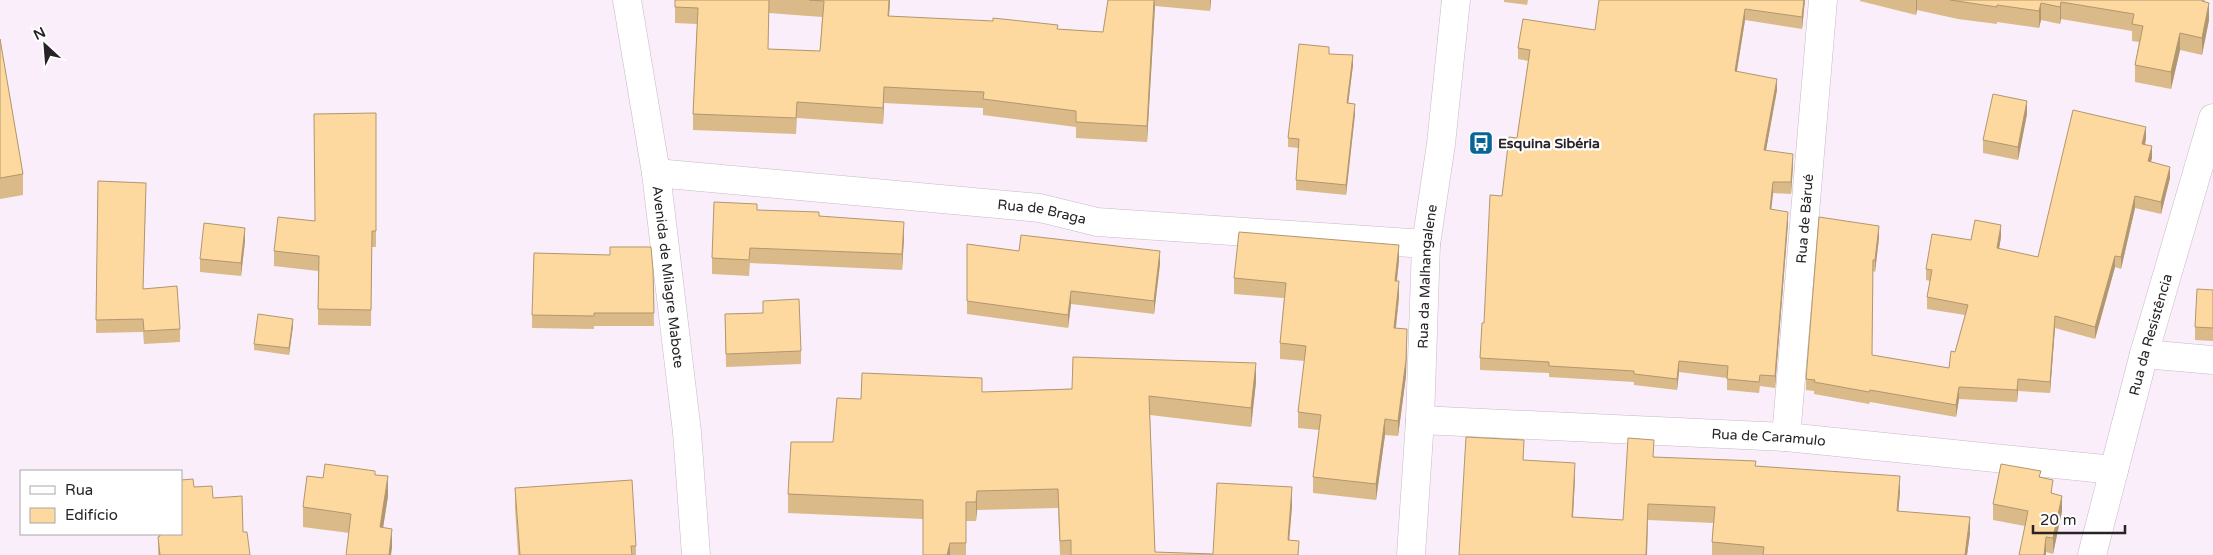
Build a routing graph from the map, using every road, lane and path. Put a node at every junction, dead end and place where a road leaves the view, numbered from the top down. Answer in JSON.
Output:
{"nodes":[{"id":1,"x":627,"y":0,"type":"edge"},
{"id":2,"x":1456,"y":0,"type":"edge"},
{"id":3,"x":1823,"y":0,"type":"edge"},
{"id":4,"x":2213,"y":118,"type":"edge"},
{"id":5,"x":656,"y":172,"type":"junction"},
{"id":6,"x":1426,"y":244,"type":"junction"},
{"id":7,"x":2144,"y":354,"type":"junction"},
{"id":8,"x":2213,"y":360,"type":"edge"},
{"id":9,"x":1420,"y":420,"type":"junction"},
{"id":10,"x":1786,"y":437,"type":"junction"},
{"id":11,"x":2114,"y":470,"type":"junction"},
{"id":12,"x":696,"y":555,"type":"edge"},
{"id":13,"x":1411,"y":555,"type":"edge"},
{"id":14,"x":2092,"y":555,"type":"edge"}],
"edges":[{"from":1,"to":5,"type":"street","name":"Avenida de Milagre Mabote"},
{"from":2,"to":6,"type":"street","name":"Rua da Malhangalene"},
{"from":3,"to":10,"type":"street","name":"Rua de Bárué"},
{"from":4,"to":7,"type":"street","name":"Rua da Resistência"},
{"from":5,"to":6,"type":"street","name":"Rua de Braga"},
{"from":5,"to":12,"type":"street","name":"Avenida de Milagre Mabote"},
{"from":6,"to":9,"type":"street","name":"Rua da Malhangalene"},
{"from":7,"to":8,"type":"street"},
{"from":7,"to":11,"type":"street","name":"Rua da Resistência"},
{"from":9,"to":10,"type":"street","name":"Rua de Caramulo"},
{"from":9,"to":13,"type":"street","name":"Rua da Malhangalene"},
{"from":10,"to":11,"type":"street","name":"Rua de Caramulo"},
{"from":11,"to":14,"type":"street","name":"Rua da Resistência"}]}
